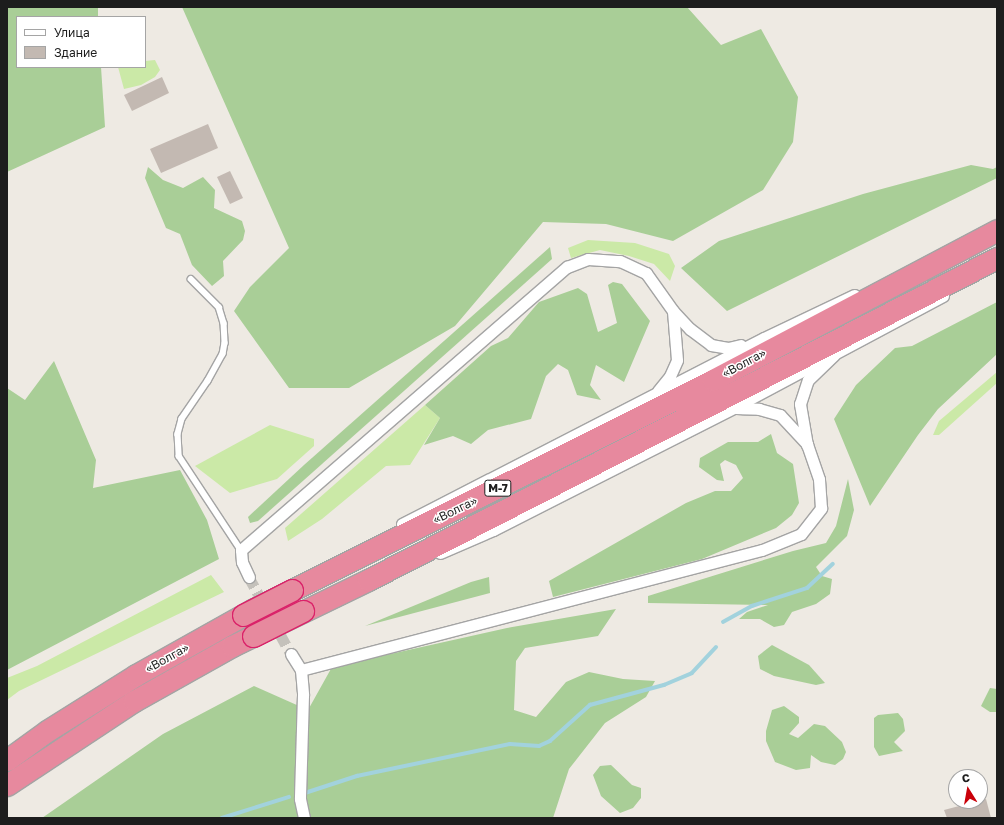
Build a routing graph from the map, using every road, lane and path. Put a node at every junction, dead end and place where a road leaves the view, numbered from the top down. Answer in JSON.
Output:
{"nodes":[{"id":1,"x":997,"y":230,"type":"edge"},
{"id":2,"x":949,"y":255,"type":"junction"},
{"id":3,"x":997,"y":258,"type":"edge"},
{"id":4,"x":997,"y":261,"type":"edge"},
{"id":5,"x":191,"y":279,"type":"dead end"},
{"id":6,"x":673,"y":311,"type":"junction"},
{"id":7,"x":764,"y":338,"type":"junction"},
{"id":8,"x":834,"y":355,"type":"junction"},
{"id":9,"x":656,"y":394,"type":"junction"},
{"id":10,"x":733,"y":408,"type":"junction"},
{"id":11,"x":807,"y":445,"type":"junction"},
{"id":12,"x":241,"y":550,"type":"junction"},
{"id":13,"x":250,"y":577,"type":"tunnel mouth"},
{"id":14,"x":368,"y":580,"type":"junction"},
{"id":15,"x":248,"y":612,"type":"junction"},
{"id":16,"x":291,"y":654,"type":"tunnel mouth"},
{"id":17,"x":301,"y":670,"type":"junction"},
{"id":18,"x":7,"y":760,"type":"edge"},
{"id":19,"x":7,"y":785,"type":"edge"},
{"id":20,"x":304,"y":818,"type":"edge"}],
"edges":[{"from":1,"to":2,"type":"highway","name":"«Волга»","number":"М-7"},
{"from":2,"to":7,"type":"street"},
{"from":2,"to":15,"type":"highway","name":"«Волга»","number":"М-7","bridge":true},
{"from":3,"to":14,"type":"highway","name":"«Волга»","number":"М-7"},
{"from":4,"to":8,"type":"street"},
{"from":5,"to":12,"type":"lane"},
{"from":6,"to":7,"type":"street"},
{"from":6,"to":9,"type":"street"},
{"from":6,"to":12,"type":"street"},
{"from":7,"to":9,"type":"street"},
{"from":8,"to":10,"type":"street"},
{"from":8,"to":11,"type":"street"},
{"from":9,"to":15,"type":"street"},
{"from":10,"to":11,"type":"street"},
{"from":10,"to":14,"type":"street"},
{"from":11,"to":17,"type":"street"},
{"from":12,"to":13,"type":"street"},
{"from":14,"to":19,"type":"highway","name":"«Волга»","number":"М-7"},
{"from":15,"to":18,"type":"highway","name":"«Волга»"},
{"from":16,"to":17,"type":"street"},
{"from":17,"to":20,"type":"street"}]}
